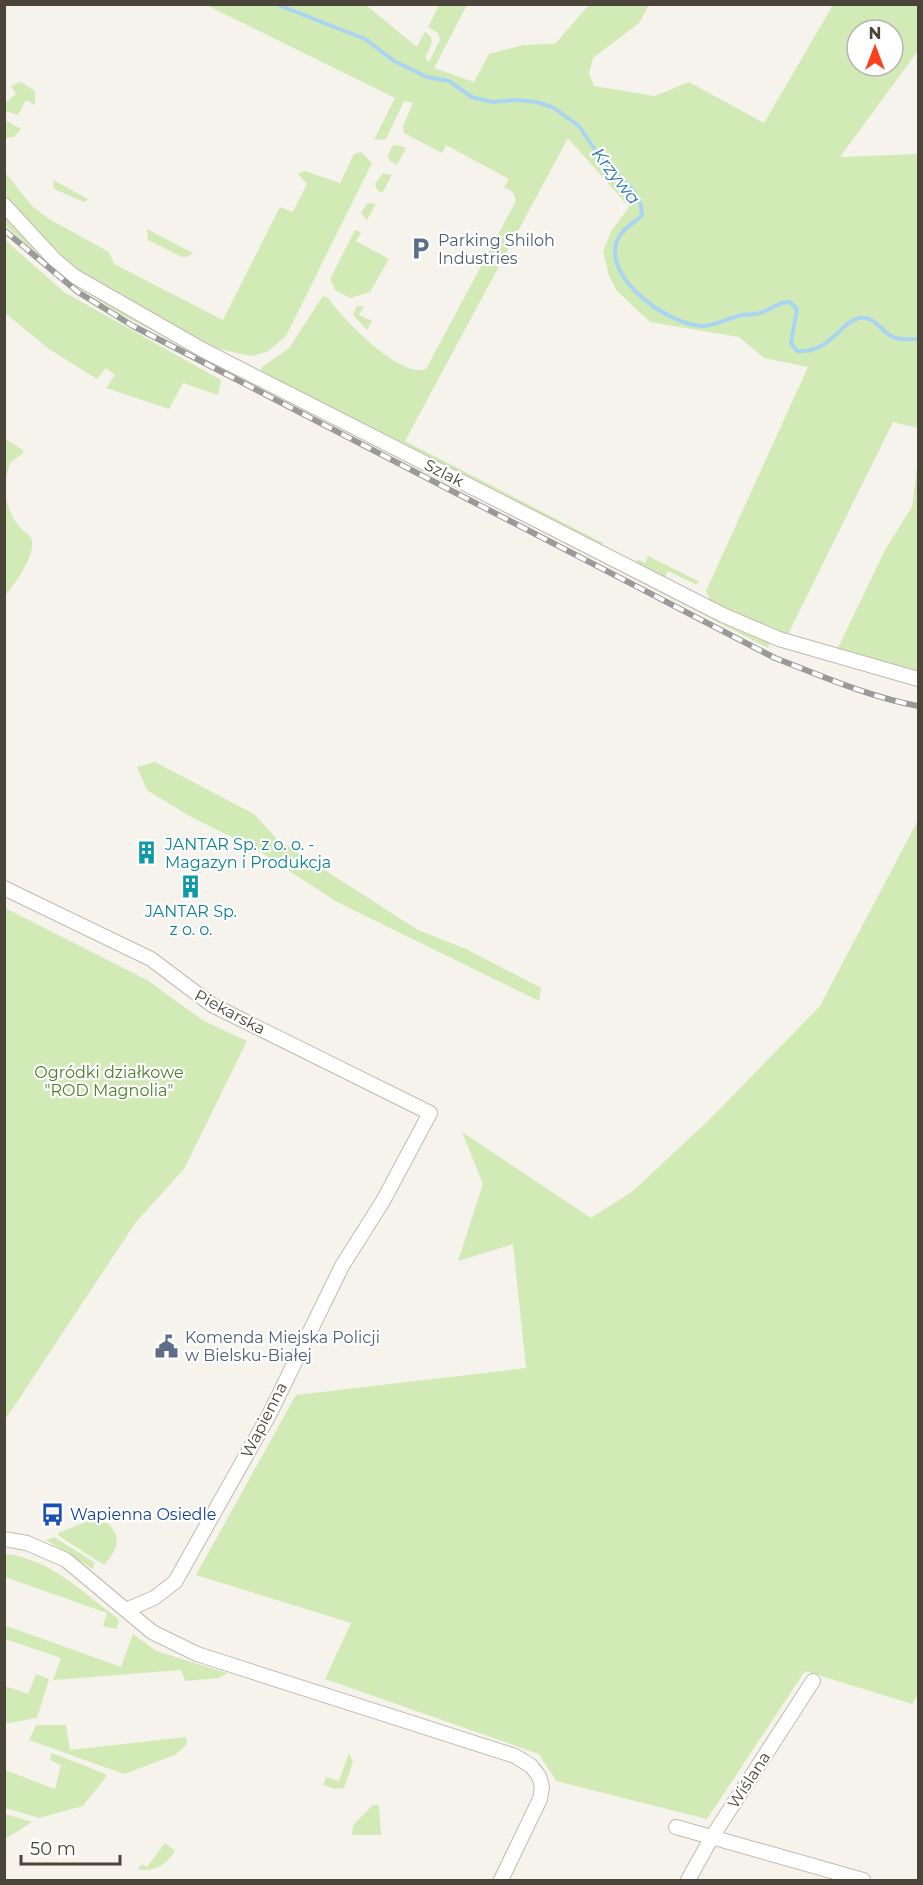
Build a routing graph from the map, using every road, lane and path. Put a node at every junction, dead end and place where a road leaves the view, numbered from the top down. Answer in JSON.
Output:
{"nodes":[{"id":1,"x":4,"y":205,"type":"edge"},
{"id":2,"x":918,"y":680,"type":"edge"},
{"id":3,"x":4,"y":888,"type":"edge"},
{"id":4,"x":429,"y":1113,"type":"joint"},
{"id":5,"x":4,"y":1539,"type":"edge"},
{"id":6,"x":126,"y":1610,"type":"junction"},
{"id":7,"x":813,"y":1681,"type":"dead end"},
{"id":8,"x":676,"y":1827,"type":"dead end"},
{"id":9,"x":712,"y":1838,"type":"junction"},
{"id":10,"x":501,"y":1881,"type":"edge"},
{"id":11,"x":688,"y":1881,"type":"edge"},
{"id":12,"x":863,"y":1881,"type":"edge"}],
"edges":[{"from":1,"to":2,"type":"street","name":"Szlak"},
{"from":3,"to":4,"type":"street","name":"Piekarska"},
{"from":4,"to":6,"type":"street","name":"Wapienna"},
{"from":5,"to":6,"type":"street"},
{"from":6,"to":10,"type":"street"},
{"from":7,"to":9,"type":"street","name":"Wiślana"},
{"from":8,"to":9,"type":"street"},
{"from":9,"to":11,"type":"street","name":"Wiślana"},
{"from":9,"to":12,"type":"street"}]}
